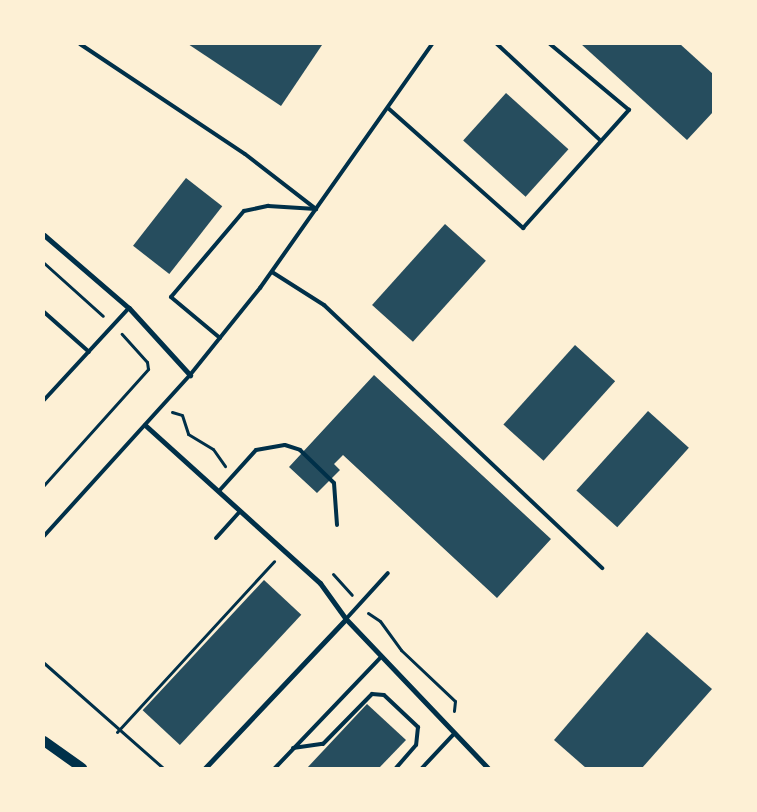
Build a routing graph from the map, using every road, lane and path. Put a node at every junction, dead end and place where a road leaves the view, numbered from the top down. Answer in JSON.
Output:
{"nodes":[{"id":1,"x":80,"y":44,"type":"edge"},
{"id":2,"x":432,"y":44,"type":"edge"},
{"id":3,"x":496,"y":44,"type":"edge"},
{"id":4,"x":550,"y":44,"type":"edge"},
{"id":5,"x":388,"y":108,"type":"junction"},
{"id":6,"x":601,"y":141,"type":"junction"},
{"id":7,"x":316,"y":209,"type":"junction"},
{"id":8,"x":44,"y":236,"type":"edge"},
{"id":9,"x":44,"y":263,"type":"edge"},
{"id":10,"x":272,"y":272,"type":"junction"},
{"id":11,"x":129,"y":308,"type":"junction"},
{"id":12,"x":44,"y":312,"type":"edge"},
{"id":13,"x":113,"y":326,"type":"junction"},
{"id":14,"x":220,"y":338,"type":"junction"},
{"id":15,"x":89,"y":352,"type":"junction"},
{"id":16,"x":190,"y":375,"type":"junction"},
{"id":17,"x":44,"y":400,"type":"edge"},
{"id":18,"x":145,"y":425,"type":"junction"},
{"id":19,"x":44,"y":486,"type":"edge"},
{"id":20,"x":219,"y":491,"type":"junction"},
{"id":21,"x":240,"y":511,"type":"junction"},
{"id":22,"x":337,"y":525,"type":"dead end"},
{"id":23,"x":44,"y":536,"type":"edge"},
{"id":24,"x":216,"y":538,"type":"dead end"},
{"id":25,"x":284,"y":550,"type":"junction"},
{"id":26,"x":602,"y":568,"type":"dead end"},
{"id":27,"x":388,"y":573,"type":"dead end"},
{"id":28,"x":346,"y":619,"type":"junction"},
{"id":29,"x":381,"y":657,"type":"junction"},
{"id":30,"x":44,"y":663,"type":"edge"},
{"id":31,"x":149,"y":704,"type":"dead end"},
{"id":32,"x":141,"y":706,"type":"junction"},
{"id":33,"x":118,"y":732,"type":"junction"},
{"id":34,"x":453,"y":735,"type":"junction"},
{"id":35,"x":44,"y":741,"type":"edge"},
{"id":36,"x":293,"y":748,"type":"junction"},
{"id":37,"x":82,"y":768,"type":"edge"},
{"id":38,"x":164,"y":768,"type":"edge"},
{"id":39,"x":206,"y":768,"type":"edge"},
{"id":40,"x":275,"y":768,"type":"edge"},
{"id":41,"x":396,"y":768,"type":"edge"},
{"id":42,"x":422,"y":768,"type":"edge"},
{"id":43,"x":488,"y":768,"type":"edge"}],
"edges":[{"from":1,"to":7,"type":"lane"},
{"from":2,"to":5,"type":"lane"},
{"from":3,"to":6,"type":"lane"},
{"from":4,"to":6,"type":"lane"},
{"from":5,"to":6,"type":"lane"},
{"from":5,"to":7,"type":"lane"},
{"from":7,"to":10,"type":"lane"},
{"from":7,"to":14,"type":"lane"},
{"from":8,"to":11,"type":"street"},
{"from":9,"to":13,"type":"path"},
{"from":10,"to":14,"type":"lane"},
{"from":10,"to":26,"type":"lane"},
{"from":11,"to":13,"type":"lane"},
{"from":11,"to":16,"type":"street"},
{"from":12,"to":15,"type":"lane"},
{"from":13,"to":15,"type":"lane"},
{"from":13,"to":19,"type":"path"},
{"from":14,"to":16,"type":"lane"},
{"from":15,"to":17,"type":"lane"},
{"from":16,"to":18,"type":"lane"},
{"from":18,"to":20,"type":"street"},
{"from":18,"to":23,"type":"lane"},
{"from":20,"to":21,"type":"street"},
{"from":20,"to":22,"type":"lane"},
{"from":21,"to":24,"type":"lane"},
{"from":21,"to":25,"type":"street"},
{"from":25,"to":28,"type":"street"},
{"from":25,"to":32,"type":"path"},
{"from":27,"to":28,"type":"lane"},
{"from":28,"to":29,"type":"street"},
{"from":28,"to":39,"type":"street"},
{"from":29,"to":34,"type":"street"},
{"from":29,"to":36,"type":"lane"},
{"from":30,"to":33,"type":"path"},
{"from":31,"to":32,"type":"path"},
{"from":32,"to":33,"type":"path"},
{"from":33,"to":38,"type":"path"},
{"from":34,"to":42,"type":"lane"},
{"from":34,"to":43,"type":"street"},
{"from":35,"to":37,"type":"main road"},
{"from":36,"to":40,"type":"lane"},
{"from":36,"to":41,"type":"lane"}]}
